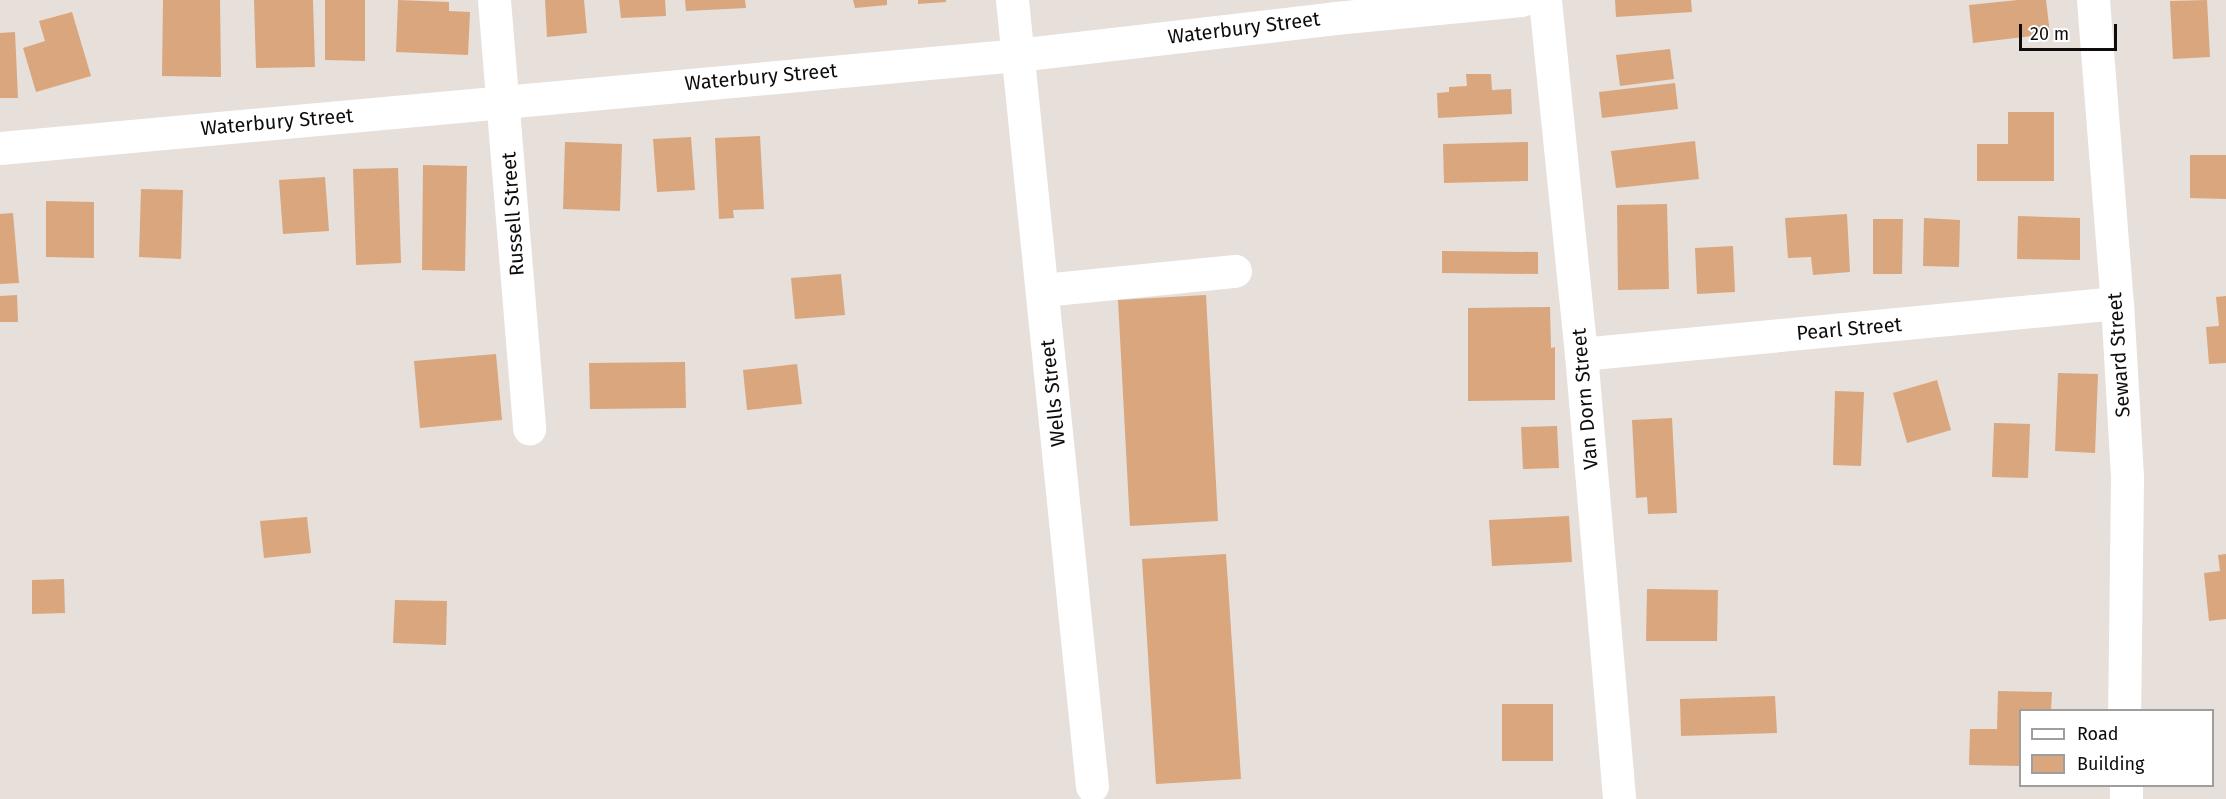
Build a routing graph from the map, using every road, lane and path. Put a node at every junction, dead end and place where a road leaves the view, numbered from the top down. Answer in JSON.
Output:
{"nodes":[{"id":1,"x":494,"y":0,"type":"edge"},
{"id":2,"x":1012,"y":0,"type":"edge"},
{"id":3,"x":1521,"y":0,"type":"edge"},
{"id":4,"x":1545,"y":0,"type":"edge"},
{"id":5,"x":2093,"y":0,"type":"edge"},
{"id":6,"x":1017,"y":55,"type":"junction"},
{"id":7,"x":504,"y":100,"type":"junction"},
{"id":8,"x":0,"y":148,"type":"edge"},
{"id":9,"x":1235,"y":271,"type":"dead end"},
{"id":10,"x":1043,"y":290,"type":"junction"},
{"id":11,"x":2117,"y":303,"type":"junction"},
{"id":12,"x":1581,"y":354,"type":"junction"},
{"id":13,"x":529,"y":429,"type":"dead end"},
{"id":14,"x":2124,"y":709,"type":"edge"},
{"id":15,"x":1092,"y":786,"type":"dead end"},
{"id":16,"x":1618,"y":799,"type":"edge"}],
"edges":[{"from":1,"to":7,"type":"street","name":"Russell Street"},
{"from":2,"to":6,"type":"street","name":"Wells Street"},
{"from":3,"to":6,"type":"street","name":"Waterbury Street"},
{"from":4,"to":12,"type":"street","name":"Van Dorn Street"},
{"from":5,"to":11,"type":"street","name":"Seward Street"},
{"from":6,"to":7,"type":"street","name":"Waterbury Street"},
{"from":6,"to":10,"type":"street","name":"Wells Street"},
{"from":7,"to":8,"type":"street","name":"Waterbury Street"},
{"from":7,"to":13,"type":"street","name":"Russell Street"},
{"from":9,"to":10,"type":"street"},
{"from":10,"to":15,"type":"street","name":"Wells Street"},
{"from":11,"to":12,"type":"street","name":"Pearl Street"},
{"from":11,"to":14,"type":"street","name":"Seward Street"},
{"from":12,"to":16,"type":"street","name":"Van Dorn Street"}]}
